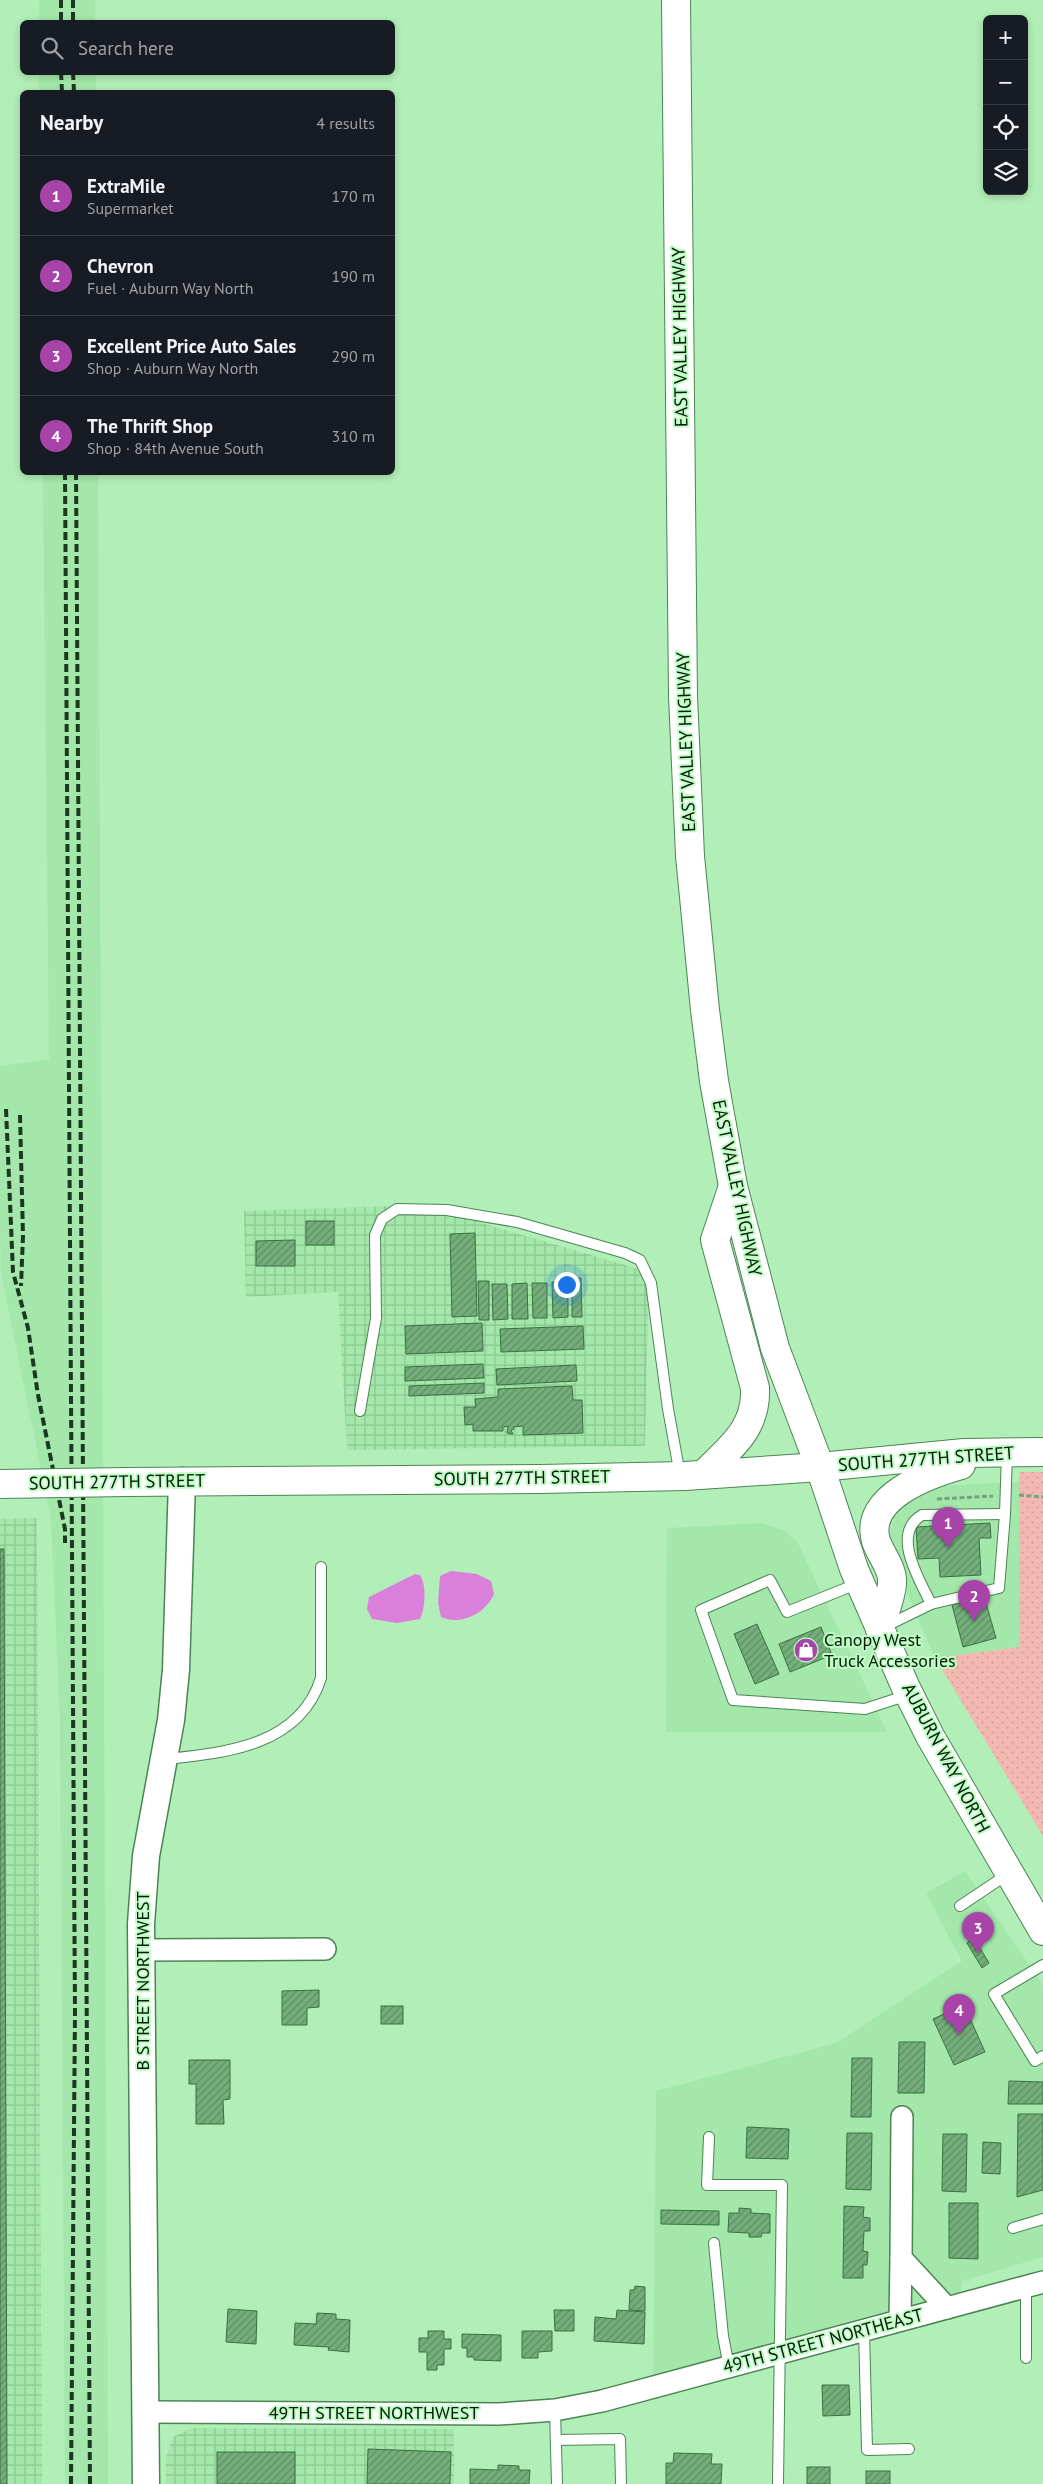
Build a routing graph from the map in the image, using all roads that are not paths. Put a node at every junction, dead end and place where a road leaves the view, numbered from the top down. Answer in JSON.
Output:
{"nodes":[{"id":1,"x":676,"y":0,"type":"edge"},
{"id":2,"x":733,"y":1186,"type":"junction"},
{"id":3,"x":360,"y":1411,"type":"dead end"},
{"id":4,"x":1043,"y":1452,"type":"edge"},
{"id":5,"x":1003,"y":1453,"type":"junction"},
{"id":6,"x":820,"y":1467,"type":"junction"},
{"id":7,"x":692,"y":1475,"type":"junction"},
{"id":8,"x":182,"y":1481,"type":"junction"},
{"id":9,"x":0,"y":1484,"type":"edge"},
{"id":10,"x":1005,"y":1514,"type":"junction"},
{"id":11,"x":321,"y":1567,"type":"dead end"},
{"id":12,"x":860,"y":1582,"type":"junction"},
{"id":13,"x":931,"y":1604,"type":"junction"},
{"id":14,"x":880,"y":1628,"type":"junction"},
{"id":15,"x":910,"y":1694,"type":"junction"},
{"id":16,"x":164,"y":1760,"type":"junction"},
{"id":17,"x":1009,"y":1873,"type":"junction"},
{"id":18,"x":960,"y":1906,"type":"dead end"},
{"id":19,"x":1043,"y":1930,"type":"edge"},
{"id":20,"x":325,"y":1949,"type":"dead end"},
{"id":21,"x":143,"y":1950,"type":"junction"},
{"id":22,"x":1043,"y":1965,"type":"edge"},
{"id":23,"x":1043,"y":2056,"type":"edge"},
{"id":24,"x":902,"y":2117,"type":"dead end"},
{"id":25,"x":709,"y":2137,"type":"dead end"},
{"id":26,"x":1043,"y":2219,"type":"edge"},
{"id":27,"x":1013,"y":2228,"type":"dead end"},
{"id":28,"x":714,"y":2243,"type":"dead end"},
{"id":29,"x":901,"y":2258,"type":"junction"},
{"id":30,"x":1035,"y":2284,"type":"edge"},
{"id":31,"x":947,"y":2308,"type":"junction"},
{"id":32,"x":900,"y":2320,"type":"junction"},
{"id":33,"x":864,"y":2330,"type":"junction"},
{"id":34,"x":779,"y":2353,"type":"junction"},
{"id":35,"x":1026,"y":2358,"type":"dead end"},
{"id":36,"x":729,"y":2367,"type":"junction"},
{"id":37,"x":602,"y":2401,"type":"joint"},
{"id":38,"x":556,"y":2410,"type":"junction"},
{"id":39,"x":146,"y":2412,"type":"junction"},
{"id":40,"x":556,"y":2440,"type":"junction"},
{"id":41,"x":909,"y":2449,"type":"dead end"},
{"id":42,"x":146,"y":2484,"type":"edge"},
{"id":43,"x":557,"y":2484,"type":"edge"},
{"id":44,"x":621,"y":2484,"type":"edge"},
{"id":45,"x":778,"y":2484,"type":"edge"}],
"edges":[{"from":1,"to":2,"type":"main road","name":"EAST VALLEY HIGHWAY"},
{"from":2,"to":6,"type":"main road","name":"EAST VALLEY HIGHWAY"},
{"from":2,"to":7,"type":"main road"},
{"from":3,"to":7,"type":"lane"},
{"from":4,"to":5,"type":"main road","name":"SOUTH 277TH STREET"},
{"from":5,"to":6,"type":"main road","name":"SOUTH 277TH STREET"},
{"from":5,"to":10,"type":"lane"},
{"from":5,"to":14,"type":"main road"},
{"from":6,"to":7,"type":"main road","name":"SOUTH 277TH STREET"},
{"from":6,"to":12,"type":"main road","name":"AUBURN WAY NORTH"},
{"from":7,"to":8,"type":"main road","name":"SOUTH 277TH STREET"},
{"from":8,"to":9,"type":"main road","name":"SOUTH 277TH STREET","bridge":true},
{"from":8,"to":16,"type":"street","name":"B STREET NORTHWEST"},
{"from":10,"to":13,"type":"lane"},
{"from":10,"to":13,"type":"lane"},
{"from":11,"to":16,"type":"lane"},
{"from":12,"to":14,"type":"main road","name":"AUBURN WAY NORTH"},
{"from":12,"to":15,"type":"lane"},
{"from":13,"to":14,"type":"lane"},
{"from":14,"to":15,"type":"main road","name":"AUBURN WAY NORTH"},
{"from":15,"to":17,"type":"main road","name":"AUBURN WAY NORTH"},
{"from":16,"to":21,"type":"street","name":"B STREET NORTHWEST"},
{"from":17,"to":18,"type":"lane"},
{"from":17,"to":19,"type":"main road","name":"AUBURN WAY NORTH"},
{"from":20,"to":21,"type":"street"},
{"from":21,"to":39,"type":"street","name":"B STREET NORTHWEST"},
{"from":22,"to":23,"type":"lane"},
{"from":24,"to":29,"type":"street"},
{"from":25,"to":34,"type":"lane"},
{"from":26,"to":27,"type":"lane"},
{"from":28,"to":36,"type":"lane"},
{"from":29,"to":31,"type":"street"},
{"from":29,"to":32,"type":"street"},
{"from":30,"to":31,"type":"street","name":"49TH STREET NORTHEAST"},
{"from":30,"to":35,"type":"lane"},
{"from":31,"to":32,"type":"street","name":"49TH STREET NORTHEAST"},
{"from":32,"to":33,"type":"street","name":"49TH STREET NORTHEAST"},
{"from":33,"to":34,"type":"street","name":"49TH STREET NORTHEAST"},
{"from":33,"to":41,"type":"lane"},
{"from":34,"to":36,"type":"street","name":"49TH STREET NORTHEAST"},
{"from":34,"to":45,"type":"lane"},
{"from":36,"to":37,"type":"street","name":"49TH STREET NORTHEAST"},
{"from":37,"to":38,"type":"street","name":"49TH STREET NORTHWEST"},
{"from":38,"to":39,"type":"street","name":"49TH STREET NORTHWEST"},
{"from":38,"to":40,"type":"lane"},
{"from":39,"to":42,"type":"street","name":"B STREET NORTHWEST"},
{"from":40,"to":43,"type":"lane"},
{"from":40,"to":44,"type":"lane"}]}
